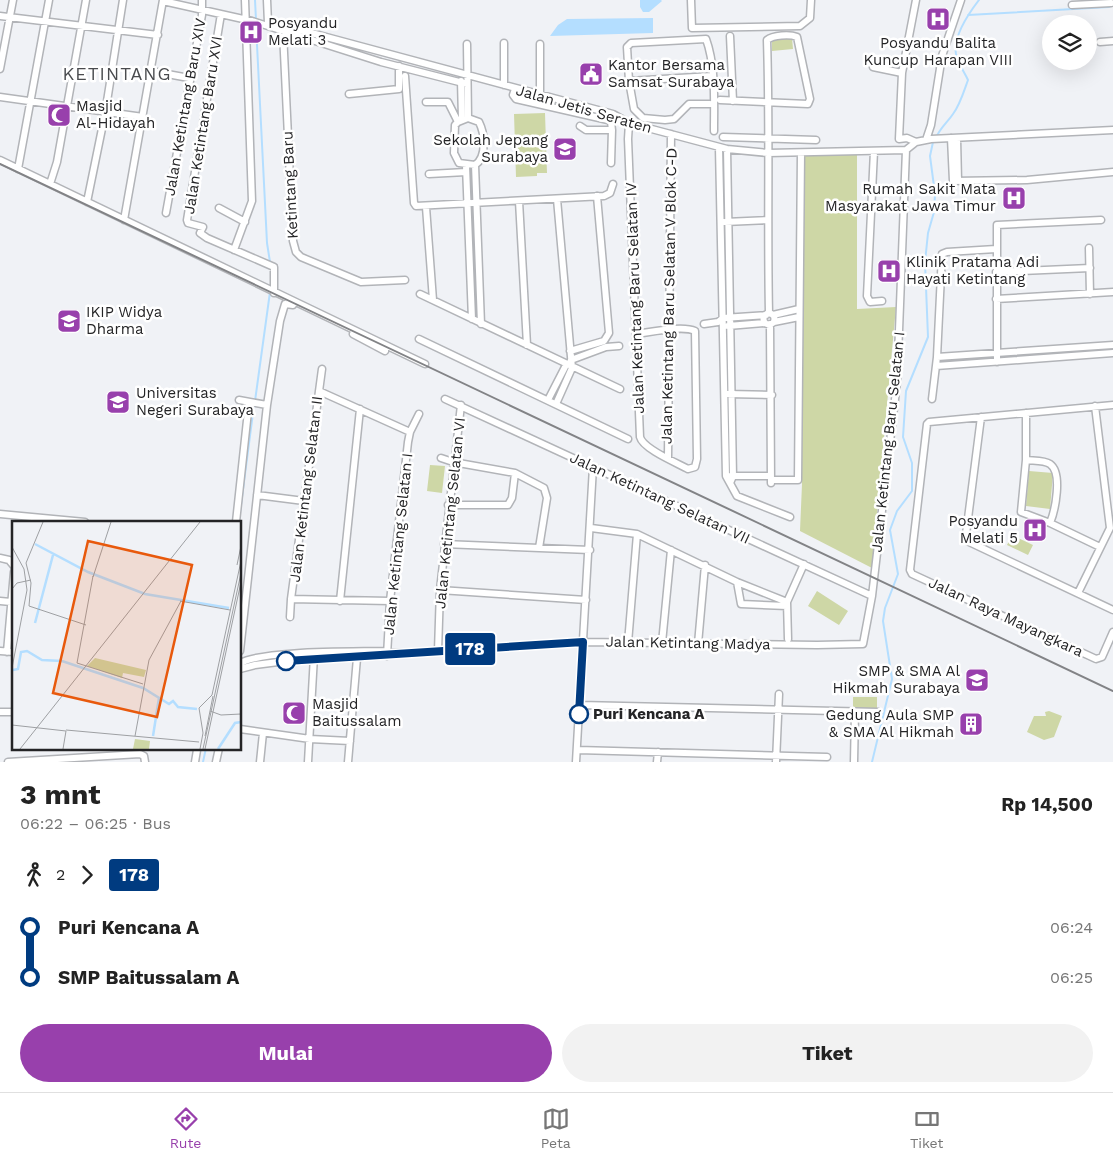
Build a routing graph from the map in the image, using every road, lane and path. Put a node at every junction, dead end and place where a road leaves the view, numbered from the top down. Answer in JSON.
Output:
{"nodes":[{"id":1,"x":13,"y":0,"type":"edge"},
{"id":2,"x":49,"y":0,"type":"edge"},
{"id":3,"x":86,"y":0,"type":"edge"},
{"id":4,"x":123,"y":0,"type":"edge"},
{"id":5,"x":163,"y":0,"type":"edge"},
{"id":6,"x":202,"y":0,"type":"edge"},
{"id":7,"x":245,"y":0,"type":"edge"},
{"id":8,"x":267,"y":0,"type":"edge"},
{"id":9,"x":691,"y":0,"type":"edge"},
{"id":10,"x":811,"y":0,"type":"edge"},
{"id":11,"x":916,"y":0,"type":"edge"},
{"id":12,"x":961,"y":0,"type":"edge"},
{"id":13,"x":1111,"y":4,"type":"edge"},
{"id":14,"x":1072,"y":5,"type":"dead end"},
{"id":15,"x":202,"y":10,"type":"junction"},
{"id":16,"x":221,"y":14,"type":"junction"},
{"id":17,"x":0,"y":16,"type":"edge"},
{"id":18,"x":10,"y":17,"type":"junction"},
{"id":19,"x":249,"y":20,"type":"junction"},
{"id":20,"x":45,"y":22,"type":"junction"},
{"id":21,"x":267,"y":24,"type":"junction"},
{"id":22,"x":82,"y":26,"type":"junction"},
{"id":23,"x":692,"y":28,"type":"junction"},
{"id":24,"x":118,"y":30,"type":"junction"},
{"id":25,"x":283,"y":32,"type":"junction"},
{"id":26,"x":158,"y":35,"type":"junction"},
{"id":27,"x":730,"y":36,"type":"dead end"},
{"id":28,"x":693,"y":38,"type":"junction"},
{"id":29,"x":1113,"y":41,"type":"edge"},
{"id":30,"x":504,"y":42,"type":"dead end"},
{"id":31,"x":1100,"y":42,"type":"dead end"},
{"id":32,"x":467,"y":44,"type":"dead end"},
{"id":33,"x":540,"y":44,"type":"dead end"},
{"id":34,"x":400,"y":66,"type":"junction"},
{"id":35,"x":873,"y":67,"type":"dead end"},
{"id":36,"x":0,"y":70,"type":"edge"},
{"id":37,"x":151,"y":71,"type":"junction"},
{"id":38,"x":902,"y":73,"type":"junction"},
{"id":39,"x":464,"y":75,"type":"junction"},
{"id":40,"x":405,"y":76,"type":"dead end"},
{"id":41,"x":712,"y":76,"type":"junction"},
{"id":42,"x":189,"y":78,"type":"junction"},
{"id":43,"x":630,"y":81,"type":"junction"},
{"id":44,"x":464,"y":83,"type":"junction"},
{"id":45,"x":504,"y":85,"type":"junction"},
{"id":46,"x":515,"y":88,"type":"junction"},
{"id":47,"x":349,"y":94,"type":"dead end"},
{"id":48,"x":540,"y":95,"type":"junction"},
{"id":49,"x":0,"y":97,"type":"edge"},
{"id":50,"x":720,"y":100,"type":"dead end"},
{"id":51,"x":734,"y":101,"type":"junction"},
{"id":52,"x":30,"y":102,"type":"junction"},
{"id":53,"x":426,"y":102,"type":"dead end"},
{"id":54,"x":769,"y":103,"type":"junction"},
{"id":55,"x":710,"y":104,"type":"dead end"},
{"id":56,"x":67,"y":107,"type":"junction"},
{"id":57,"x":106,"y":112,"type":"junction"},
{"id":58,"x":143,"y":117,"type":"junction"},
{"id":59,"x":463,"y":120,"type":"junction"},
{"id":60,"x":628,"y":123,"type":"junction"},
{"id":61,"x":580,"y":126,"type":"dead end"},
{"id":62,"x":612,"y":130,"type":"junction"},
{"id":63,"x":1113,"y":130,"type":"edge"},
{"id":64,"x":714,"y":131,"type":"dead end"},
{"id":65,"x":671,"y":134,"type":"junction"},
{"id":66,"x":723,"y":137,"type":"dead end"},
{"id":67,"x":954,"y":138,"type":"junction"},
{"id":68,"x":768,"y":139,"type":"junction"},
{"id":69,"x":816,"y":140,"type":"dead end"},
{"id":70,"x":929,"y":140,"type":"junction"},
{"id":71,"x":916,"y":142,"type":"junction"},
{"id":72,"x":719,"y":148,"type":"junction"},
{"id":73,"x":727,"y":149,"type":"junction"},
{"id":74,"x":906,"y":150,"type":"junction"},
{"id":75,"x":874,"y":151,"type":"junction"},
{"id":76,"x":768,"y":153,"type":"junction"},
{"id":77,"x":801,"y":153,"type":"junction"},
{"id":78,"x":0,"y":160,"type":"edge"},
{"id":79,"x":611,"y":163,"type":"dead end"},
{"id":80,"x":475,"y":165,"type":"junction"},
{"id":81,"x":18,"y":169,"type":"junction"},
{"id":82,"x":466,"y":169,"type":"junction"},
{"id":83,"x":1113,"y":172,"type":"edge"},
{"id":84,"x":429,"y":174,"type":"dead end"},
{"id":85,"x":50,"y":184,"type":"junction"},
{"id":86,"x":613,"y":184,"type":"dead end"},
{"id":87,"x":597,"y":196,"type":"junction"},
{"id":88,"x":557,"y":199,"type":"junction"},
{"id":89,"x":519,"y":201,"type":"junction"},
{"id":90,"x":87,"y":202,"type":"junction"},
{"id":91,"x":468,"y":204,"type":"junction"},
{"id":92,"x":476,"y":204,"type":"junction"},
{"id":93,"x":426,"y":207,"type":"junction"},
{"id":94,"x":219,"y":208,"type":"dead end"},
{"id":95,"x":166,"y":213,"type":"dead end"},
{"id":96,"x":124,"y":220,"type":"junction"},
{"id":97,"x":767,"y":220,"type":"junction"},
{"id":98,"x":1101,"y":220,"type":"dead end"},
{"id":99,"x":245,"y":222,"type":"junction"},
{"id":100,"x":725,"y":222,"type":"junction"},
{"id":101,"x":1089,"y":248,"type":"dead end"},
{"id":102,"x":996,"y":249,"type":"junction"},
{"id":103,"x":234,"y":250,"type":"junction"},
{"id":104,"x":1090,"y":268,"type":"junction"},
{"id":105,"x":996,"y":272,"type":"junction"},
{"id":106,"x":405,"y":280,"type":"dead end"},
{"id":107,"x":272,"y":292,"type":"junction"},
{"id":108,"x":1113,"y":292,"type":"edge"},
{"id":109,"x":420,"y":294,"type":"dead end"},
{"id":110,"x":1090,"y":294,"type":"junction"},
{"id":111,"x":996,"y":298,"type":"junction"},
{"id":112,"x":433,"y":300,"type":"junction"},
{"id":113,"x":882,"y":301,"type":"dead end"},
{"id":114,"x":799,"y":313,"type":"junction"},
{"id":115,"x":472,"y":319,"type":"junction"},
{"id":116,"x":769,"y":319,"type":"junction"},
{"id":117,"x":725,"y":322,"type":"junction"},
{"id":118,"x":481,"y":324,"type":"junction"},
{"id":119,"x":704,"y":324,"type":"dead end"},
{"id":120,"x":669,"y":330,"type":"junction"},
{"id":121,"x":636,"y":334,"type":"junction"},
{"id":122,"x":418,"y":339,"type":"dead end"},
{"id":123,"x":527,"y":346,"type":"junction"},
{"id":124,"x":619,"y":346,"type":"dead end"},
{"id":125,"x":1113,"y":346,"type":"edge"},
{"id":126,"x":385,"y":351,"type":"dead end"},
{"id":127,"x":570,"y":351,"type":"junction"},
{"id":128,"x":997,"y":353,"type":"junction"},
{"id":129,"x":1113,"y":353,"type":"edge"},
{"id":130,"x":937,"y":357,"type":"junction"},
{"id":131,"x":997,"y":362,"type":"junction"},
{"id":132,"x":425,"y":364,"type":"dead end"},
{"id":133,"x":570,"y":364,"type":"junction"},
{"id":134,"x":936,"y":366,"type":"junction"},
{"id":135,"x":322,"y":369,"type":"dead end"},
{"id":136,"x":620,"y":389,"type":"dead end"},
{"id":137,"x":319,"y":391,"type":"junction"},
{"id":138,"x":728,"y":394,"type":"junction"},
{"id":139,"x":772,"y":395,"type":"junction"},
{"id":140,"x":445,"y":399,"type":"dead end"},
{"id":141,"x":932,"y":399,"type":"dead end"},
{"id":142,"x":239,"y":400,"type":"dead end"},
{"id":143,"x":548,"y":400,"type":"junction"},
{"id":144,"x":251,"y":402,"type":"junction"},
{"id":145,"x":264,"y":404,"type":"junction"},
{"id":146,"x":556,"y":404,"type":"junction"},
{"id":147,"x":1113,"y":404,"type":"edge"},
{"id":148,"x":461,"y":406,"type":"junction"},
{"id":149,"x":1095,"y":406,"type":"junction"},
{"id":150,"x":360,"y":409,"type":"junction"},
{"id":151,"x":1026,"y":413,"type":"junction"},
{"id":152,"x":419,"y":414,"type":"dead end"},
{"id":153,"x":981,"y":417,"type":"junction"},
{"id":154,"x":410,"y":432,"type":"junction"},
{"id":155,"x":628,"y":439,"type":"dead end"},
{"id":156,"x":441,"y":458,"type":"dead end"},
{"id":157,"x":668,"y":458,"type":"junction"},
{"id":158,"x":1026,"y":460,"type":"junction"},
{"id":159,"x":454,"y":462,"type":"junction"},
{"id":160,"x":593,"y":467,"type":"junction"},
{"id":161,"x":515,"y":473,"type":"junction"},
{"id":162,"x":729,"y":479,"type":"junction"},
{"id":163,"x":771,"y":480,"type":"junction"},
{"id":164,"x":257,"y":495,"type":"junction"},
{"id":165,"x":304,"y":501,"type":"junction"},
{"id":166,"x":448,"y":505,"type":"junction"},
{"id":167,"x":0,"y":514,"type":"edge"},
{"id":168,"x":790,"y":517,"type":"dead end"},
{"id":169,"x":66,"y":521,"type":"edge"},
{"id":170,"x":236,"y":521,"type":"edge"},
{"id":171,"x":1050,"y":523,"type":"junction"},
{"id":172,"x":591,"y":528,"type":"junction"},
{"id":173,"x":637,"y":534,"type":"junction"},
{"id":174,"x":444,"y":544,"type":"junction"},
{"id":175,"x":1100,"y":547,"type":"junction"},
{"id":176,"x":539,"y":548,"type":"junction"},
{"id":177,"x":590,"y":550,"type":"junction"},
{"id":178,"x":670,"y":550,"type":"junction"},
{"id":179,"x":0,"y":558,"type":"edge"},
{"id":180,"x":12,"y":564,"type":"edge"},
{"id":181,"x":804,"y":564,"type":"junction"},
{"id":182,"x":705,"y":565,"type":"junction"},
{"id":183,"x":738,"y":582,"type":"junction"},
{"id":184,"x":440,"y":590,"type":"junction"},
{"id":185,"x":12,"y":592,"type":"edge"},
{"id":186,"x":1078,"y":593,"type":"junction"},
{"id":187,"x":872,"y":596,"type":"junction"},
{"id":188,"x":291,"y":599,"type":"junction"},
{"id":189,"x":586,"y":600,"type":"junction"},
{"id":190,"x":0,"y":601,"type":"edge"},
{"id":191,"x":340,"y":601,"type":"junction"},
{"id":192,"x":390,"y":601,"type":"junction"},
{"id":193,"x":11,"y":602,"type":"junction"},
{"id":194,"x":787,"y":604,"type":"junction"},
{"id":195,"x":1113,"y":610,"type":"edge"},
{"id":196,"x":290,"y":618,"type":"dead end"},
{"id":197,"x":1113,"y":632,"type":"edge"},
{"id":198,"x":788,"y":639,"type":"dead end"},
{"id":199,"x":241,"y":641,"type":"edge"},
{"id":200,"x":583,"y":642,"type":"junction"},
{"id":201,"x":628,"y":643,"type":"junction"},
{"id":202,"x":662,"y":643,"type":"junction"},
{"id":203,"x":698,"y":644,"type":"junction"},
{"id":204,"x":863,"y":644,"type":"joint"},
{"id":205,"x":241,"y":651,"type":"edge"},
{"id":206,"x":7,"y":652,"type":"edge"},
{"id":207,"x":438,"y":652,"type":"junction"},
{"id":208,"x":389,"y":653,"type":"junction"},
{"id":209,"x":314,"y":657,"type":"junction"},
{"id":210,"x":357,"y":658,"type":"junction"},
{"id":211,"x":251,"y":659,"type":"junction"},
{"id":212,"x":241,"y":663,"type":"edge"},
{"id":213,"x":241,"y":670,"type":"edge"},
{"id":214,"x":778,"y":694,"type":"dead end"},
{"id":215,"x":580,"y":705,"type":"junction"},
{"id":216,"x":778,"y":711,"type":"junction"},
{"id":217,"x":855,"y":712,"type":"junction"},
{"id":218,"x":878,"y":712,"type":"dead end"},
{"id":219,"x":241,"y":728,"type":"edge"},
{"id":220,"x":263,"y":733,"type":"junction"},
{"id":221,"x":310,"y":739,"type":"junction"},
{"id":222,"x":350,"y":741,"type":"junction"},
{"id":223,"x":197,"y":750,"type":"dead end"},
{"id":224,"x":578,"y":750,"type":"junction"},
{"id":225,"x":658,"y":752,"type":"junction"},
{"id":226,"x":698,"y":753,"type":"junction"},
{"id":227,"x":827,"y":757,"type":"dead end"},
{"id":228,"x":108,"y":759,"type":"edge"},
{"id":229,"x":776,"y":759,"type":"edge"},
{"id":230,"x":77,"y":760,"type":"edge"},
{"id":231,"x":47,"y":761,"type":"edge"},
{"id":232,"x":8,"y":762,"type":"edge"},
{"id":233,"x":14,"y":762,"type":"edge"},
{"id":234,"x":145,"y":762,"type":"edge"},
{"id":235,"x":195,"y":762,"type":"edge"},
{"id":236,"x":260,"y":762,"type":"edge"},
{"id":237,"x":308,"y":762,"type":"edge"},
{"id":238,"x":348,"y":762,"type":"edge"},
{"id":239,"x":576,"y":762,"type":"edge"},
{"id":240,"x":657,"y":762,"type":"edge"},
{"id":241,"x":698,"y":762,"type":"edge"},
{"id":242,"x":854,"y":762,"type":"edge"}],
"edges":[{"from":1,"to":18,"type":"street"},
{"from":2,"to":20,"type":"street"},
{"from":3,"to":22,"type":"street"},
{"from":4,"to":24,"type":"street"},
{"from":5,"to":15,"type":"street","name":"Jalan Jetis Seraten"},
{"from":5,"to":26,"type":"street"},
{"from":6,"to":15,"type":"street","name":"Jalan Ketintang Baru XIV"},
{"from":7,"to":19,"type":"street"},
{"from":8,"to":21,"type":"street"},
{"from":9,"to":23,"type":"street"},
{"from":10,"to":23,"type":"street"},
{"from":11,"to":38,"type":"street"},
{"from":12,"to":70,"type":"street"},
{"from":13,"to":14,"type":"street"},
{"from":15,"to":16,"type":"street","name":"Jalan Jetis Seraten"},
{"from":15,"to":42,"type":"street","name":"Jalan Ketintang Baru XIV"},
{"from":16,"to":19,"type":"street","name":"Jalan Jetis Seraten"},
{"from":16,"to":103,"type":"street","name":"Jalan Ketintang Baru XVI"},
{"from":17,"to":18,"type":"street"},
{"from":18,"to":20,"type":"street"},
{"from":18,"to":36,"type":"street"},
{"from":19,"to":21,"type":"street","name":"Jalan Jetis Seraten"},
{"from":19,"to":99,"type":"street"},
{"from":20,"to":22,"type":"street"},
{"from":20,"to":52,"type":"street"},
{"from":21,"to":25,"type":"street","name":"Jalan Jetis Seraten"},
{"from":21,"to":39,"type":"street","name":"Jalan Jetis Seraten"},
{"from":22,"to":24,"type":"street"},
{"from":22,"to":56,"type":"street"},
{"from":23,"to":28,"type":"street"},
{"from":24,"to":26,"type":"street"},
{"from":24,"to":57,"type":"street"},
{"from":25,"to":34,"type":"street","name":"Jalan Jetis Seraten"},
{"from":25,"to":106,"type":"street","name":"Ketintang Baru"},
{"from":26,"to":37,"type":"street"},
{"from":27,"to":51,"type":"street"},
{"from":28,"to":41,"type":"street"},
{"from":28,"to":43,"type":"street"},
{"from":29,"to":31,"type":"street"},
{"from":30,"to":45,"type":"street"},
{"from":32,"to":39,"type":"street"},
{"from":33,"to":48,"type":"street"},
{"from":34,"to":44,"type":"street","name":"Jalan Jetis Seraten"},
{"from":34,"to":47,"type":"street"},
{"from":35,"to":38,"type":"street"},
{"from":37,"to":42,"type":"street"},
{"from":37,"to":58,"type":"street"},
{"from":38,"to":71,"type":"street"},
{"from":39,"to":44,"type":"street"},
{"from":39,"to":45,"type":"street","name":"Jalan Jetis Seraten"},
{"from":40,"to":93,"type":"street"},
{"from":41,"to":43,"type":"street"},
{"from":41,"to":64,"type":"street"},
{"from":42,"to":95,"type":"street","name":"Jalan Ketintang Baru XIV"},
{"from":43,"to":55,"type":"street"},
{"from":44,"to":59,"type":"street"},
{"from":45,"to":46,"type":"street","name":"Jalan Jetis Seraten"},
{"from":46,"to":48,"type":"street","name":"Jalan Jetis Seraten"},
{"from":46,"to":62,"type":"street"},
{"from":48,"to":60,"type":"street","name":"Jalan Jetis Seraten"},
{"from":49,"to":52,"type":"street"},
{"from":50,"to":51,"type":"street"},
{"from":51,"to":54,"type":"street"},
{"from":52,"to":56,"type":"street"},
{"from":52,"to":81,"type":"street"},
{"from":53,"to":59,"type":"street"},
{"from":54,"to":54,"type":"street"},
{"from":54,"to":68,"type":"street"},
{"from":56,"to":57,"type":"street"},
{"from":56,"to":85,"type":"street"},
{"from":57,"to":58,"type":"street"},
{"from":57,"to":90,"type":"street"},
{"from":58,"to":96,"type":"street"},
{"from":59,"to":80,"type":"street"},
{"from":59,"to":82,"type":"street"},
{"from":60,"to":65,"type":"street","name":"Jalan Jetis Seraten"},
{"from":60,"to":121,"type":"street","name":"Jalan Ketintang Baru Selatan IV"},
{"from":61,"to":62,"type":"street"},
{"from":62,"to":79,"type":"street"},
{"from":63,"to":67,"type":"street"},
{"from":65,"to":72,"type":"street","name":"Jalan Jetis Seraten"},
{"from":65,"to":120,"type":"street","name":"Jalan Ketintang Baru Selatan V Blok C-D"},
{"from":66,"to":68,"type":"street"},
{"from":67,"to":70,"type":"street"},
{"from":67,"to":83,"type":"street"},
{"from":68,"to":69,"type":"street"},
{"from":68,"to":76,"type":"street"},
{"from":70,"to":71,"type":"street"},
{"from":71,"to":74,"type":"street"},
{"from":72,"to":73,"type":"street","name":"Jalan Jetis Seraten"},
{"from":72,"to":100,"type":"street"},
{"from":73,"to":76,"type":"street","name":"Jalan Jetis Seraten"},
{"from":73,"to":100,"type":"street"},
{"from":74,"to":75,"type":"street","name":"Jalan Jetis Seraten"},
{"from":74,"to":187,"type":"street","name":"Jalan Ketintang Baru Selatan I"},
{"from":75,"to":77,"type":"street","name":"Jalan Jetis Seraten"},
{"from":75,"to":113,"type":"street"},
{"from":76,"to":77,"type":"street","name":"Jalan Jetis Seraten"},
{"from":76,"to":97,"type":"street"},
{"from":77,"to":114,"type":"street"},
{"from":78,"to":81,"type":"street"},
{"from":80,"to":82,"type":"street"},
{"from":80,"to":92,"type":"street"},
{"from":81,"to":85,"type":"street"},
{"from":82,"to":84,"type":"street"},
{"from":82,"to":91,"type":"street"},
{"from":85,"to":90,"type":"street"},
{"from":86,"to":87,"type":"street"},
{"from":87,"to":88,"type":"street"},
{"from":87,"to":127,"type":"street"},
{"from":88,"to":89,"type":"street"},
{"from":88,"to":127,"type":"street"},
{"from":89,"to":92,"type":"street"},
{"from":89,"to":123,"type":"street"},
{"from":90,"to":96,"type":"street"},
{"from":91,"to":92,"type":"street"},
{"from":91,"to":93,"type":"street"},
{"from":91,"to":115,"type":"street"},
{"from":92,"to":118,"type":"street"},
{"from":93,"to":112,"type":"street"},
{"from":94,"to":99,"type":"street"},
{"from":96,"to":107,"type":"street"},
{"from":97,"to":100,"type":"street"},
{"from":97,"to":116,"type":"street"},
{"from":98,"to":102,"type":"street"},
{"from":99,"to":103,"type":"street"},
{"from":100,"to":117,"type":"street"},
{"from":101,"to":104,"type":"street"},
{"from":102,"to":105,"type":"street"},
{"from":102,"to":130,"type":"street"},
{"from":103,"to":107,"type":"street","name":"Jalan Ketintang Baru XVI"},
{"from":104,"to":105,"type":"street"},
{"from":104,"to":110,"type":"street"},
{"from":105,"to":111,"type":"street"},
{"from":107,"to":132,"type":"street"},
{"from":108,"to":110,"type":"street"},
{"from":109,"to":112,"type":"street"},
{"from":110,"to":111,"type":"street"},
{"from":111,"to":128,"type":"street"},
{"from":112,"to":115,"type":"street"},
{"from":114,"to":116,"type":"street"},
{"from":114,"to":163,"type":"street"},
{"from":115,"to":118,"type":"street"},
{"from":116,"to":117,"type":"street"},
{"from":116,"to":139,"type":"street"},
{"from":117,"to":119,"type":"street"},
{"from":117,"to":138,"type":"street"},
{"from":118,"to":123,"type":"street"},
{"from":120,"to":121,"type":"street"},
{"from":120,"to":157,"type":"street","name":"Jalan Ketintang Baru Selatan V Blok C-D"},
{"from":120,"to":157,"type":"street"},
{"from":121,"to":157,"type":"street","name":"Jalan Ketintang Baru Selatan IV"},
{"from":122,"to":143,"type":"street"},
{"from":123,"to":133,"type":"street"},
{"from":124,"to":133,"type":"street"},
{"from":125,"to":128,"type":"street"},
{"from":126,"to":145,"type":"street"},
{"from":127,"to":133,"type":"street"},
{"from":128,"to":130,"type":"street"},
{"from":128,"to":131,"type":"street"},
{"from":129,"to":131,"type":"street"},
{"from":130,"to":134,"type":"street"},
{"from":131,"to":134,"type":"street"},
{"from":133,"to":136,"type":"street"},
{"from":133,"to":143,"type":"street"},
{"from":133,"to":146,"type":"street"},
{"from":134,"to":141,"type":"street"},
{"from":135,"to":137,"type":"street","name":"Jalan Ketintang Selatan II"},
{"from":137,"to":150,"type":"street"},
{"from":137,"to":165,"type":"street","name":"Jalan Ketintang Selatan II"},
{"from":138,"to":139,"type":"street"},
{"from":138,"to":162,"type":"street"},
{"from":139,"to":163,"type":"street"},
{"from":140,"to":148,"type":"street","name":"Jalan Ketintang Selatan VII"},
{"from":142,"to":144,"type":"street"},
{"from":143,"to":146,"type":"street"},
{"from":144,"to":145,"type":"street"},
{"from":144,"to":170,"type":"street"},
{"from":145,"to":164,"type":"street"},
{"from":146,"to":155,"type":"street"},
{"from":147,"to":149,"type":"street"},
{"from":148,"to":159,"type":"street","name":"Jalan Ketintang Selatan VI"},
{"from":148,"to":160,"type":"street","name":"Jalan Ketintang Selatan VII"},
{"from":149,"to":151,"type":"street"},
{"from":149,"to":175,"type":"street"},
{"from":150,"to":154,"type":"street"},
{"from":150,"to":191,"type":"street"},
{"from":151,"to":153,"type":"street"},
{"from":151,"to":158,"type":"street"},
{"from":152,"to":154,"type":"street","name":"Jalan Ketintang Selatan I"},
{"from":153,"to":186,"type":"street"},
{"from":153,"to":197,"type":"street","name":"Jalan Raya Mayangkara"},
{"from":154,"to":192,"type":"street","name":"Jalan Ketintang Selatan I"},
{"from":156,"to":159,"type":"street"},
{"from":158,"to":171,"type":"street"},
{"from":158,"to":171,"type":"street"},
{"from":159,"to":161,"type":"street"},
{"from":159,"to":166,"type":"street","name":"Jalan Ketintang Selatan VI"},
{"from":160,"to":172,"type":"street"},
{"from":160,"to":181,"type":"street","name":"Jalan Ketintang Selatan VII"},
{"from":161,"to":166,"type":"street"},
{"from":161,"to":176,"type":"street"},
{"from":162,"to":163,"type":"street"},
{"from":162,"to":168,"type":"street"},
{"from":164,"to":165,"type":"street"},
{"from":164,"to":199,"type":"street"},
{"from":165,"to":188,"type":"street","name":"Jalan Ketintang Selatan II"},
{"from":166,"to":174,"type":"street","name":"Jalan Ketintang Selatan VI"},
{"from":167,"to":169,"type":"street"},
{"from":171,"to":175,"type":"street"},
{"from":172,"to":173,"type":"street"},
{"from":172,"to":177,"type":"street"},
{"from":173,"to":178,"type":"street"},
{"from":173,"to":201,"type":"street"},
{"from":174,"to":176,"type":"street"},
{"from":174,"to":184,"type":"street","name":"Jalan Ketintang Selatan VI"},
{"from":175,"to":186,"type":"street"},
{"from":176,"to":177,"type":"street"},
{"from":177,"to":189,"type":"street"},
{"from":178,"to":182,"type":"street"},
{"from":178,"to":202,"type":"street"},
{"from":179,"to":180,"type":"street"},
{"from":181,"to":187,"type":"street","name":"Jalan Ketintang Selatan VII"},
{"from":181,"to":194,"type":"street"},
{"from":182,"to":183,"type":"street"},
{"from":182,"to":203,"type":"street"},
{"from":183,"to":194,"type":"street"},
{"from":183,"to":194,"type":"street"},
{"from":184,"to":189,"type":"street"},
{"from":184,"to":207,"type":"street","name":"Jalan Ketintang Selatan VI"},
{"from":185,"to":193,"type":"street"},
{"from":186,"to":195,"type":"street"},
{"from":187,"to":204,"type":"street","name":"Jalan Ketintang Baru Selatan I"},
{"from":188,"to":191,"type":"street","name":"Jalan Ketintang Selatan II"},
{"from":188,"to":196,"type":"street"},
{"from":189,"to":200,"type":"street"},
{"from":190,"to":193,"type":"street"},
{"from":191,"to":192,"type":"street","name":"Jalan Ketintang Selatan II"},
{"from":192,"to":208,"type":"street","name":"Jalan Ketintang Selatan I"},
{"from":193,"to":206,"type":"street"},
{"from":194,"to":198,"type":"street"},
{"from":200,"to":201,"type":"street","name":"Jalan Ketintang Madya"},
{"from":200,"to":207,"type":"street","name":"Jalan Ketintang Madya"},
{"from":200,"to":215,"type":"street"},
{"from":201,"to":202,"type":"street","name":"Jalan Ketintang Madya"},
{"from":202,"to":203,"type":"street","name":"Jalan Ketintang Madya"},
{"from":203,"to":204,"type":"street","name":"Jalan Ketintang Madya"},
{"from":205,"to":211,"type":"street"},
{"from":207,"to":208,"type":"street","name":"Jalan Ketintang Madya"},
{"from":208,"to":209,"type":"street","name":"Jalan Ketintang Madya"},
{"from":208,"to":210,"type":"street","name":"Jalan Ketintang Madya"},
{"from":209,"to":210,"type":"street","name":"Jalan Ketintang Madya"},
{"from":209,"to":211,"type":"street","name":"Jalan Ketintang Madya"},
{"from":209,"to":213,"type":"street","name":"Jalan Ketintang Madya"},
{"from":209,"to":221,"type":"street"},
{"from":210,"to":222,"type":"street"},
{"from":211,"to":212,"type":"street","name":"Jalan Ketintang Madya"},
{"from":214,"to":216,"type":"street"},
{"from":215,"to":216,"type":"street"},
{"from":215,"to":224,"type":"street"},
{"from":216,"to":217,"type":"street"},
{"from":216,"to":229,"type":"street"},
{"from":217,"to":218,"type":"street"},
{"from":217,"to":242,"type":"street"},
{"from":219,"to":220,"type":"street"},
{"from":220,"to":221,"type":"street"},
{"from":220,"to":236,"type":"street"},
{"from":221,"to":222,"type":"street"},
{"from":221,"to":237,"type":"street"},
{"from":222,"to":238,"type":"street"},
{"from":223,"to":235,"type":"street"},
{"from":224,"to":225,"type":"street"},
{"from":224,"to":239,"type":"street"},
{"from":225,"to":226,"type":"street"},
{"from":225,"to":240,"type":"street"},
{"from":226,"to":229,"type":"street"},
{"from":226,"to":241,"type":"street"},
{"from":227,"to":229,"type":"street"},
{"from":228,"to":230,"type":"street"},
{"from":228,"to":234,"type":"street"},
{"from":230,"to":231,"type":"street"},
{"from":231,"to":233,"type":"street"},
{"from":232,"to":233,"type":"street"}]}
